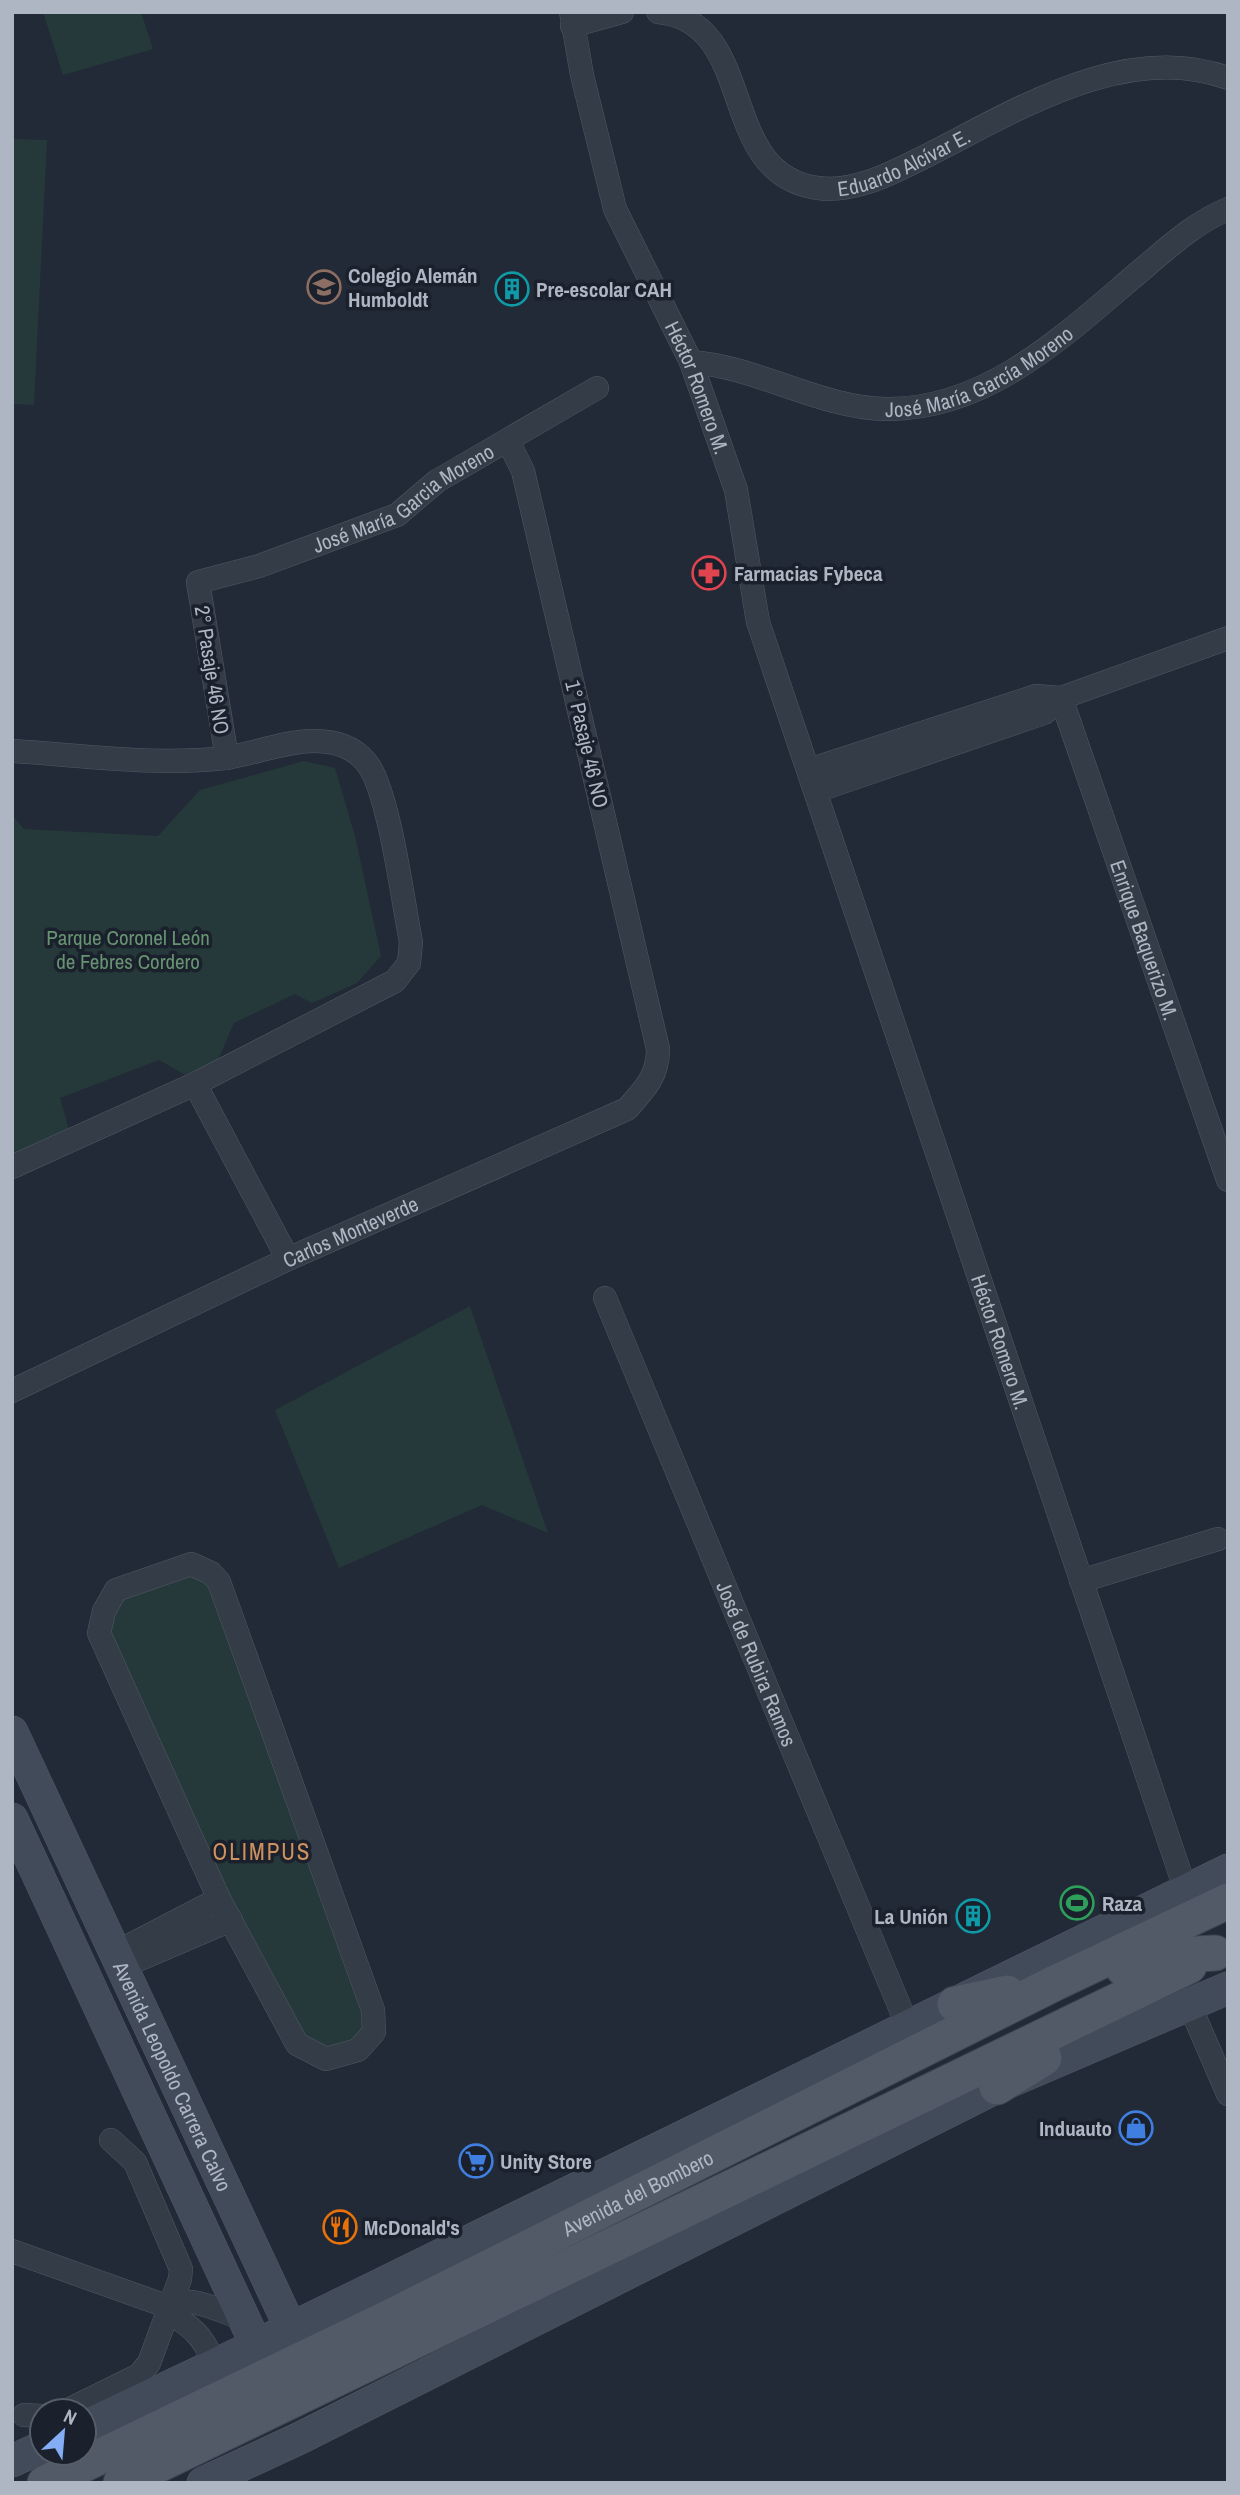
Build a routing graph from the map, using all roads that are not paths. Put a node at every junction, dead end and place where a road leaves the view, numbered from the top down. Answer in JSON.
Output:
{"nodes":[{"id":1,"x":622,"y":12,"type":"edge"},
{"id":2,"x":658,"y":12,"type":"edge"},
{"id":3,"x":572,"y":19,"type":"edge"},
{"id":4,"x":1228,"y":78,"type":"edge"},
{"id":5,"x":1228,"y":209,"type":"edge"},
{"id":6,"x":691,"y":362,"type":"junction"},
{"id":7,"x":597,"y":388,"type":"dead end"},
{"id":8,"x":508,"y":441,"type":"junction"},
{"id":9,"x":198,"y":582,"type":"joint"},
{"id":10,"x":1228,"y":638,"type":"edge"},
{"id":11,"x":1061,"y":698,"type":"junction"},
{"id":12,"x":12,"y":751,"type":"edge"},
{"id":13,"x":227,"y":758,"type":"junction"},
{"id":14,"x":813,"y":780,"type":"junction"},
{"id":15,"x":658,"y":1049,"type":"joint"},
{"id":16,"x":195,"y":1084,"type":"junction"},
{"id":17,"x":12,"y":1167,"type":"edge"},
{"id":18,"x":1228,"y":1180,"type":"edge"},
{"id":19,"x":288,"y":1259,"type":"junction"},
{"id":20,"x":605,"y":1298,"type":"dead end"},
{"id":21,"x":12,"y":1391,"type":"edge"},
{"id":22,"x":1218,"y":1539,"type":"dead end"},
{"id":23,"x":1082,"y":1581,"type":"junction"},
{"id":24,"x":12,"y":1732,"type":"edge"},
{"id":25,"x":12,"y":1819,"type":"edge"},
{"id":26,"x":1228,"y":1870,"type":"edge"},
{"id":27,"x":1186,"y":1891,"type":"junction"},
{"id":28,"x":219,"y":1899,"type":"junction"},
{"id":29,"x":1228,"y":1901,"type":"edge"},
{"id":30,"x":231,"y":1920,"type":"junction"},
{"id":31,"x":1222,"y":1950,"type":"edge"},
{"id":32,"x":121,"y":1959,"type":"junction"},
{"id":33,"x":1055,"y":1983,"type":"junction"},
{"id":34,"x":1226,"y":1995,"type":"edge"},
{"id":35,"x":956,"y":2004,"type":"junction"},
{"id":36,"x":1190,"y":2006,"type":"junction"},
{"id":37,"x":908,"y":2027,"type":"junction"},
{"id":38,"x":996,"y":2087,"type":"junction"},
{"id":39,"x":1228,"y":2094,"type":"edge"},
{"id":40,"x":111,"y":2140,"type":"dead end"},
{"id":41,"x":12,"y":2251,"type":"edge"},
{"id":42,"x":169,"y":2307,"type":"junction"},
{"id":43,"x":306,"y":2360,"type":"junction"},
{"id":44,"x":214,"y":2365,"type":"junction"},
{"id":45,"x":266,"y":2365,"type":"junction"},
{"id":46,"x":94,"y":2397,"type":"edge"},
{"id":47,"x":98,"y":2420,"type":"edge"},
{"id":48,"x":332,"y":2420,"type":"junction"},
{"id":49,"x":300,"y":2438,"type":"junction"},
{"id":50,"x":28,"y":2454,"type":"edge"},
{"id":51,"x":12,"y":2461,"type":"edge"},
{"id":52,"x":46,"y":2483,"type":"edge"},
{"id":53,"x":59,"y":2483,"type":"edge"},
{"id":54,"x":121,"y":2483,"type":"edge"},
{"id":55,"x":204,"y":2483,"type":"edge"}],
"edges":[{"from":1,"to":3,"type":"street"},
{"from":2,"to":4,"type":"street","name":"Eduardo Alcívar E."},
{"from":3,"to":6,"type":"street","name":"Héctor Romero M."},
{"from":5,"to":6,"type":"street","name":"José María García Moreno"},
{"from":6,"to":14,"type":"street","name":"Héctor Romero M."},
{"from":7,"to":8,"type":"street","name":"José María Garcia Moreno"},
{"from":8,"to":9,"type":"street","name":"José María Garcia Moreno"},
{"from":8,"to":15,"type":"street","name":"1° Pasaje 46 NO"},
{"from":9,"to":13,"type":"street","name":"2° Pasaje 46 NO"},
{"from":10,"to":11,"type":"street"},
{"from":11,"to":14,"type":"street"},
{"from":11,"to":18,"type":"street","name":"Enrique Baquerizo M."},
{"from":12,"to":13,"type":"street"},
{"from":13,"to":16,"type":"street"},
{"from":14,"to":23,"type":"street","name":"Héctor Romero M."},
{"from":15,"to":19,"type":"street","name":"Carlos Monteverde"},
{"from":16,"to":17,"type":"street"},
{"from":16,"to":19,"type":"street"},
{"from":19,"to":21,"type":"street","name":"Carlos Monteverde"},
{"from":20,"to":37,"type":"street","name":"José de Rubira Ramos"},
{"from":22,"to":23,"type":"street"},
{"from":23,"to":27,"type":"street","name":"Héctor Romero M."},
{"from":24,"to":32,"type":"main road","name":"Avenida Leopoldo Carrera Calvo"},
{"from":25,"to":45,"type":"main road","name":"Avenida Leopoldo Carrera Calvo"},
{"from":26,"to":27,"type":"main road","name":"Avenida del Bombero"},
{"from":27,"to":35,"type":"main road","name":"Avenida del Bombero"},
{"from":28,"to":30,"type":"street"},
{"from":28,"to":30,"type":"street"},
{"from":28,"to":32,"type":"street"},
{"from":29,"to":33,"type":"main road","name":"Avenida del Bombero"},
{"from":30,"to":32,"type":"street"},
{"from":31,"to":38,"type":"main road"},
{"from":31,"to":43,"type":"main road","name":"Avenida del Bombero"},
{"from":32,"to":43,"type":"main road","name":"Avenida Leopoldo Carrera Calvo"},
{"from":33,"to":35,"type":"main road"},
{"from":33,"to":43,"type":"main road","name":"Avenida del Bombero"},
{"from":34,"to":36,"type":"main road"},
{"from":35,"to":37,"type":"main road","name":"Avenida del Bombero"},
{"from":36,"to":38,"type":"main road"},
{"from":36,"to":39,"type":"street"},
{"from":37,"to":43,"type":"main road","name":"Avenida del Bombero"},
{"from":38,"to":48,"type":"main road"},
{"from":40,"to":42,"type":"street"},
{"from":41,"to":42,"type":"street"},
{"from":42,"to":44,"type":"street"},
{"from":42,"to":45,"type":"street"},
{"from":42,"to":46,"type":"street"},
{"from":43,"to":45,"type":"main road","name":"Avenida del Bombero"},
{"from":43,"to":48,"type":"main road","name":"Avenida Leopoldo Carrera Calvo"},
{"from":44,"to":45,"type":"main road","name":"Avenida del Bombero"},
{"from":44,"to":47,"type":"main road","name":"Avenida del Bombero"},
{"from":45,"to":49,"type":"main road","name":"Avenida Leopoldo Carrera Calvo"},
{"from":45,"to":52,"type":"main road","name":"Avenida del Bombero"},
{"from":45,"to":53,"type":"main road"},
{"from":45,"to":54,"type":"main road","name":"Avenida del Bombero"},
{"from":48,"to":49,"type":"main road"},
{"from":49,"to":55,"type":"main road"},
{"from":50,"to":51,"type":"main road"}]}
